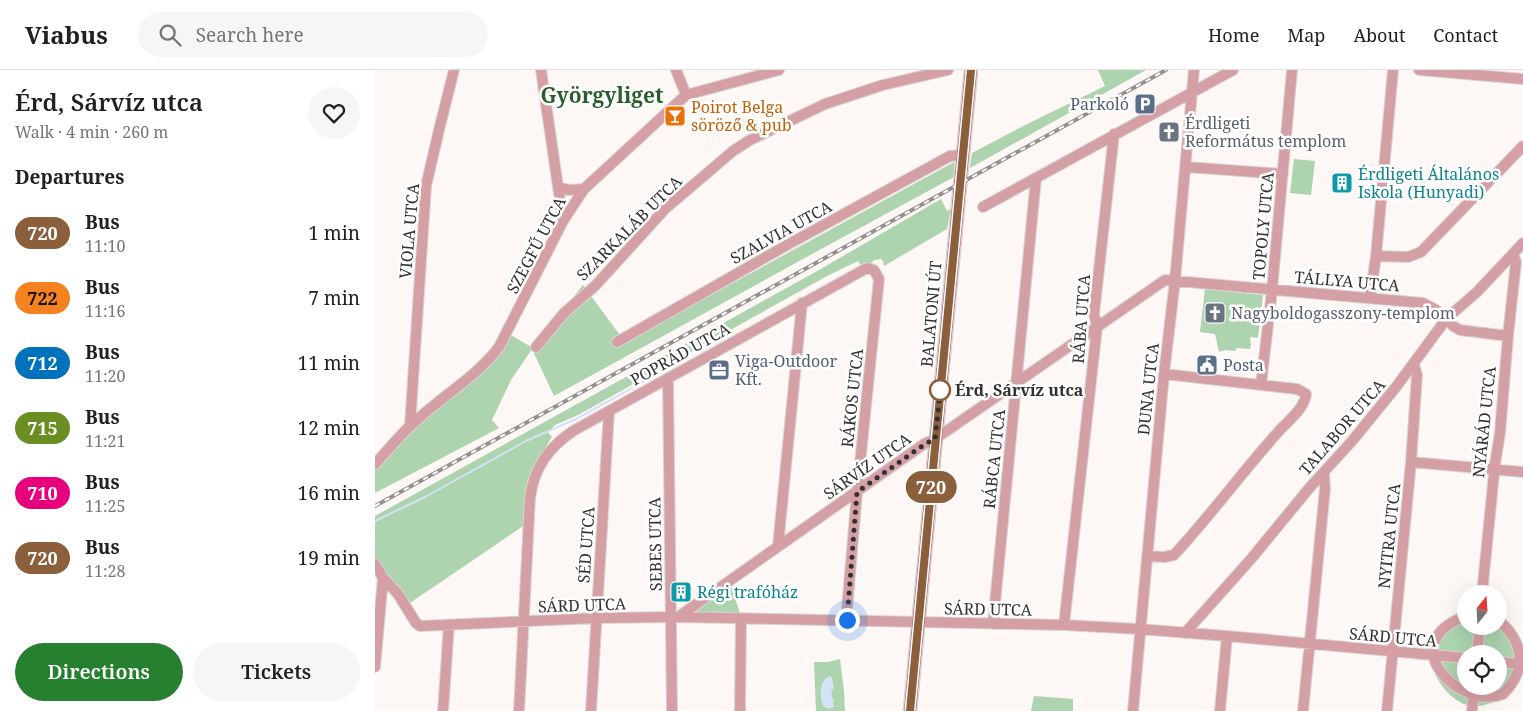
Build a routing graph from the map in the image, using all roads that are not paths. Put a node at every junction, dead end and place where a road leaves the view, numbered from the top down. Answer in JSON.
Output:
{"nodes":[{"id":1,"x":454,"y":70,"type":"edge"},
{"id":2,"x":541,"y":70,"type":"edge"},
{"id":3,"x":677,"y":70,"type":"edge"},
{"id":4,"x":779,"y":70,"type":"edge"},
{"id":5,"x":948,"y":70,"type":"edge"},
{"id":6,"x":971,"y":70,"type":"edge"},
{"id":7,"x":1194,"y":70,"type":"edge"},
{"id":8,"x":1233,"y":70,"type":"edge"},
{"id":9,"x":1292,"y":70,"type":"edge"},
{"id":10,"x":1393,"y":70,"type":"edge"},
{"id":11,"x":1419,"y":70,"type":"edge"},
{"id":12,"x":1470,"y":72,"type":"edge"},
{"id":13,"x":1523,"y":79,"type":"edge"},
{"id":14,"x":1192,"y":92,"type":"junction"},
{"id":15,"x":686,"y":95,"type":"junction"},
{"id":16,"x":1114,"y":134,"type":"junction"},
{"id":17,"x":1523,"y":146,"type":"edge"},
{"id":18,"x":963,"y":155,"type":"junction"},
{"id":19,"x":1186,"y":167,"type":"junction"},
{"id":20,"x":1283,"y":174,"type":"junction"},
{"id":21,"x":1036,"y":178,"type":"junction"},
{"id":22,"x":559,"y":187,"type":"junction"},
{"id":23,"x":584,"y":189,"type":"junction"},
{"id":24,"x":983,"y":207,"type":"dead end"},
{"id":25,"x":563,"y":221,"type":"junction"},
{"id":26,"x":1523,"y":243,"type":"edge"},
{"id":27,"x":1513,"y":254,"type":"junction"},
{"id":28,"x":1376,"y":256,"type":"junction"},
{"id":29,"x":1499,"y":268,"type":"junction"},
{"id":30,"x":874,"y":270,"type":"joint"},
{"id":31,"x":1519,"y":273,"type":"edge"},
{"id":32,"x":1175,"y":280,"type":"junction"},
{"id":33,"x":1272,"y":290,"type":"junction"},
{"id":34,"x":1371,"y":298,"type":"junction"},
{"id":35,"x":802,"y":303,"type":"junction"},
{"id":36,"x":1447,"y":318,"type":"junction"},
{"id":37,"x":1097,"y":327,"type":"junction"},
{"id":38,"x":1508,"y":336,"type":"junction"},
{"id":39,"x":617,"y":342,"type":"dead end"},
{"id":40,"x":536,"y":348,"type":"dead end"},
{"id":41,"x":1414,"y":364,"type":"junction"},
{"id":42,"x":1164,"y":374,"type":"junction"},
{"id":43,"x":669,"y":378,"type":"junction"},
{"id":44,"x":1016,"y":384,"type":"junction"},
{"id":45,"x":1261,"y":385,"type":"junction"},
{"id":46,"x":413,"y":398,"type":"junction"},
{"id":47,"x":433,"y":406,"type":"junction"},
{"id":48,"x":609,"y":411,"type":"junction"},
{"id":49,"x":410,"y":425,"type":"junction"},
{"id":50,"x":935,"y":439,"type":"junction"},
{"id":51,"x":1411,"y":462,"type":"junction"},
{"id":52,"x":375,"y":464,"type":"edge"},
{"id":53,"x":1495,"y":470,"type":"junction"},
{"id":54,"x":1523,"y":472,"type":"edge"},
{"id":55,"x":1323,"y":474,"type":"junction"},
{"id":56,"x":857,"y":492,"type":"junction"},
{"id":57,"x":778,"y":546,"type":"junction"},
{"id":58,"x":1147,"y":556,"type":"junction"},
{"id":59,"x":375,"y":564,"type":"edge"},
{"id":60,"x":383,"y":578,"type":"junction"},
{"id":61,"x":1483,"y":585,"type":"edge"},
{"id":62,"x":674,"y":617,"type":"junction"},
{"id":63,"x":597,"y":618,"type":"junction"},
{"id":64,"x":741,"y":619,"type":"junction"},
{"id":65,"x":847,"y":620,"type":"junction"},
{"id":66,"x":1457,"y":620,"type":"edge"},
{"id":67,"x":919,"y":622,"type":"junction"},
{"id":68,"x":523,"y":623,"type":"junction"},
{"id":69,"x":993,"y":624,"type":"junction"},
{"id":70,"x":449,"y":625,"type":"junction"},
{"id":71,"x":1064,"y":625,"type":"junction"},
{"id":72,"x":1139,"y":628,"type":"junction"},
{"id":73,"x":1507,"y":631,"type":"edge"},
{"id":74,"x":1185,"y":633,"type":"junction"},
{"id":75,"x":1227,"y":636,"type":"junction"},
{"id":76,"x":1310,"y":644,"type":"junction"},
{"id":77,"x":1393,"y":652,"type":"junction"},
{"id":78,"x":1433,"y":655,"type":"junction"},
{"id":79,"x":1457,"y":657,"type":"edge"},
{"id":80,"x":1507,"y":663,"type":"edge"},
{"id":81,"x":1521,"y":664,"type":"edge"},
{"id":82,"x":375,"y":666,"type":"edge"},
{"id":83,"x":1473,"y":695,"type":"edge"},
{"id":84,"x":1472,"y":708,"type":"edge"},
{"id":85,"x":443,"y":711,"type":"edge"},
{"id":86,"x":519,"y":711,"type":"edge"},
{"id":87,"x":591,"y":711,"type":"edge"},
{"id":88,"x":672,"y":711,"type":"edge"},
{"id":89,"x":739,"y":711,"type":"edge"},
{"id":90,"x":910,"y":711,"type":"edge"},
{"id":91,"x":1133,"y":711,"type":"edge"},
{"id":92,"x":1220,"y":711,"type":"edge"},
{"id":93,"x":1303,"y":711,"type":"edge"},
{"id":94,"x":1387,"y":711,"type":"edge"}],
"edges":[{"from":1,"to":46,"type":"street","name":"VIOLA UTCA"},
{"from":2,"to":22,"type":"street"},
{"from":3,"to":15,"type":"street"},
{"from":4,"to":15,"type":"street","name":"SZEGFŰ UTCA"},
{"from":5,"to":40,"type":"street","name":"SZARKALÁB UTCA"},
{"from":6,"to":18,"type":"main road","name":"BALATONI ÚT"},
{"from":7,"to":14,"type":"street","name":"DUNA UTCA"},
{"from":8,"to":14,"type":"street"},
{"from":9,"to":20,"type":"street","name":"TOPOLY UTCA"},
{"from":10,"to":28,"type":"street"},
{"from":11,"to":12,"type":"street"},
{"from":12,"to":13,"type":"street"},
{"from":14,"to":16,"type":"street"},
{"from":14,"to":19,"type":"street","name":"DUNA UTCA"},
{"from":15,"to":23,"type":"street","name":"SZEGFŰ UTCA"},
{"from":16,"to":21,"type":"street"},
{"from":16,"to":37,"type":"street","name":"RÁBA UTCA"},
{"from":17,"to":28,"type":"street"},
{"from":18,"to":39,"type":"street","name":"SZALVIA UTCA"},
{"from":18,"to":50,"type":"main road","name":"BALATONI ÚT"},
{"from":19,"to":20,"type":"street"},
{"from":19,"to":32,"type":"street","name":"DUNA UTCA"},
{"from":20,"to":33,"type":"street","name":"TOPOLY UTCA"},
{"from":21,"to":24,"type":"street"},
{"from":21,"to":44,"type":"street","name":"RÁBCA UTCA"},
{"from":22,"to":23,"type":"street"},
{"from":22,"to":25,"type":"street"},
{"from":23,"to":25,"type":"street","name":"SZEGFŰ UTCA"},
{"from":25,"to":47,"type":"street","name":"SZEGFŰ UTCA"},
{"from":26,"to":27,"type":"street","name":"TALABOR UTCA"},
{"from":27,"to":29,"type":"street","name":"TALABOR UTCA"},
{"from":27,"to":31,"type":"street","name":"NYÁRÁD UTCA"},
{"from":28,"to":34,"type":"street"},
{"from":29,"to":31,"type":"street"},
{"from":29,"to":36,"type":"street","name":"TALABOR UTCA"},
{"from":30,"to":35,"type":"street","name":"POPRÁD UTCA"},
{"from":30,"to":56,"type":"street","name":"RÁKOS UTCA"},
{"from":31,"to":38,"type":"street","name":"NYÁRÁD UTCA"},
{"from":32,"to":33,"type":"street","name":"TÁLLYA UTCA"},
{"from":32,"to":37,"type":"street","name":"SÁRVÍZ UTCA"},
{"from":32,"to":42,"type":"street","name":"DUNA UTCA"},
{"from":33,"to":34,"type":"street","name":"TÁLLYA UTCA"},
{"from":33,"to":45,"type":"street","name":"TOPOLY UTCA"},
{"from":34,"to":36,"type":"street","name":"TÁLLYA UTCA"},
{"from":35,"to":43,"type":"street","name":"POPRÁD UTCA"},
{"from":35,"to":57,"type":"street"},
{"from":36,"to":38,"type":"street","name":"TÁLLYA UTCA"},
{"from":36,"to":41,"type":"street","name":"TALABOR UTCA"},
{"from":37,"to":44,"type":"street","name":"SÁRVÍZ UTCA"},
{"from":37,"to":71,"type":"street","name":"RÁBA UTCA"},
{"from":38,"to":53,"type":"street","name":"NYÁRÁD UTCA"},
{"from":41,"to":51,"type":"street","name":"NYITRA UTCA"},
{"from":41,"to":55,"type":"street","name":"TALABOR UTCA"},
{"from":42,"to":45,"type":"street"},
{"from":42,"to":58,"type":"street","name":"DUNA UTCA"},
{"from":43,"to":48,"type":"street","name":"POPRÁD UTCA"},
{"from":43,"to":62,"type":"street","name":"SEBES UTCA"},
{"from":44,"to":50,"type":"street","name":"SÁRVÍZ UTCA"},
{"from":44,"to":69,"type":"street","name":"RÁBCA UTCA"},
{"from":45,"to":58,"type":"street"},
{"from":46,"to":47,"type":"street"},
{"from":46,"to":49,"type":"street","name":"VIOLA UTCA"},
{"from":47,"to":49,"type":"street","name":"SZEGFŰ UTCA"},
{"from":48,"to":63,"type":"street","name":"SÉD UTCA"},
{"from":48,"to":68,"type":"street","name":"POPRÁD UTCA"},
{"from":49,"to":52,"type":"street","name":"SZEGFŰ UTCA"},
{"from":50,"to":56,"type":"street","name":"SÁRVÍZ UTCA"},
{"from":50,"to":67,"type":"main road","name":"BALATONI ÚT"},
{"from":51,"to":53,"type":"street"},
{"from":51,"to":77,"type":"street","name":"NYITRA UTCA"},
{"from":53,"to":54,"type":"street"},
{"from":53,"to":61,"type":"street","name":"NYÁRÁD UTCA"},
{"from":55,"to":74,"type":"street","name":"TALABOR UTCA"},
{"from":55,"to":76,"type":"street"},
{"from":56,"to":57,"type":"street","name":"SÁRVÍZ UTCA"},
{"from":56,"to":65,"type":"street","name":"RÁKOS UTCA"},
{"from":57,"to":62,"type":"street","name":"SÁRVÍZ UTCA"},
{"from":58,"to":72,"type":"street","name":"DUNA UTCA"},
{"from":59,"to":60,"type":"street"},
{"from":60,"to":70,"type":"street","name":"SÁRD UTCA"},
{"from":60,"to":82,"type":"street"},
{"from":62,"to":63,"type":"street","name":"SÁRD UTCA"},
{"from":62,"to":64,"type":"street","name":"SÁRD UTCA"},
{"from":62,"to":88,"type":"street","name":"SEBES UTCA"},
{"from":63,"to":68,"type":"street","name":"SÁRD UTCA"},
{"from":63,"to":87,"type":"street","name":"SÉD UTCA"},
{"from":64,"to":65,"type":"street","name":"SÁRD UTCA"},
{"from":64,"to":89,"type":"street"},
{"from":65,"to":67,"type":"street","name":"SÁRD UTCA"},
{"from":66,"to":78,"type":"street"},
{"from":67,"to":69,"type":"street","name":"SÁRD UTCA"},
{"from":67,"to":90,"type":"main road","name":"BALATONI ÚT"},
{"from":68,"to":70,"type":"street","name":"SÁRD UTCA"},
{"from":68,"to":86,"type":"street","name":"POPRÁD UTCA"},
{"from":69,"to":71,"type":"street","name":"SÁRD UTCA"},
{"from":70,"to":85,"type":"street"},
{"from":71,"to":72,"type":"street","name":"SÁRD UTCA"},
{"from":72,"to":74,"type":"street","name":"SÁRD UTCA"},
{"from":72,"to":91,"type":"street","name":"DUNA UTCA"},
{"from":73,"to":81,"type":"street"},
{"from":74,"to":75,"type":"street","name":"SÁRD UTCA"},
{"from":75,"to":76,"type":"street","name":"SÁRD UTCA"},
{"from":75,"to":92,"type":"street"},
{"from":76,"to":77,"type":"street","name":"SÁRD UTCA"},
{"from":76,"to":93,"type":"street"},
{"from":77,"to":78,"type":"street","name":"SÁRD UTCA"},
{"from":77,"to":94,"type":"street","name":"NYITRA UTCA"},
{"from":78,"to":79,"type":"street","name":"SÁRD UTCA"},
{"from":78,"to":84,"type":"street"},
{"from":80,"to":81,"type":"street"},
{"from":81,"to":84,"type":"street"},
{"from":83,"to":84,"type":"street"}]}
